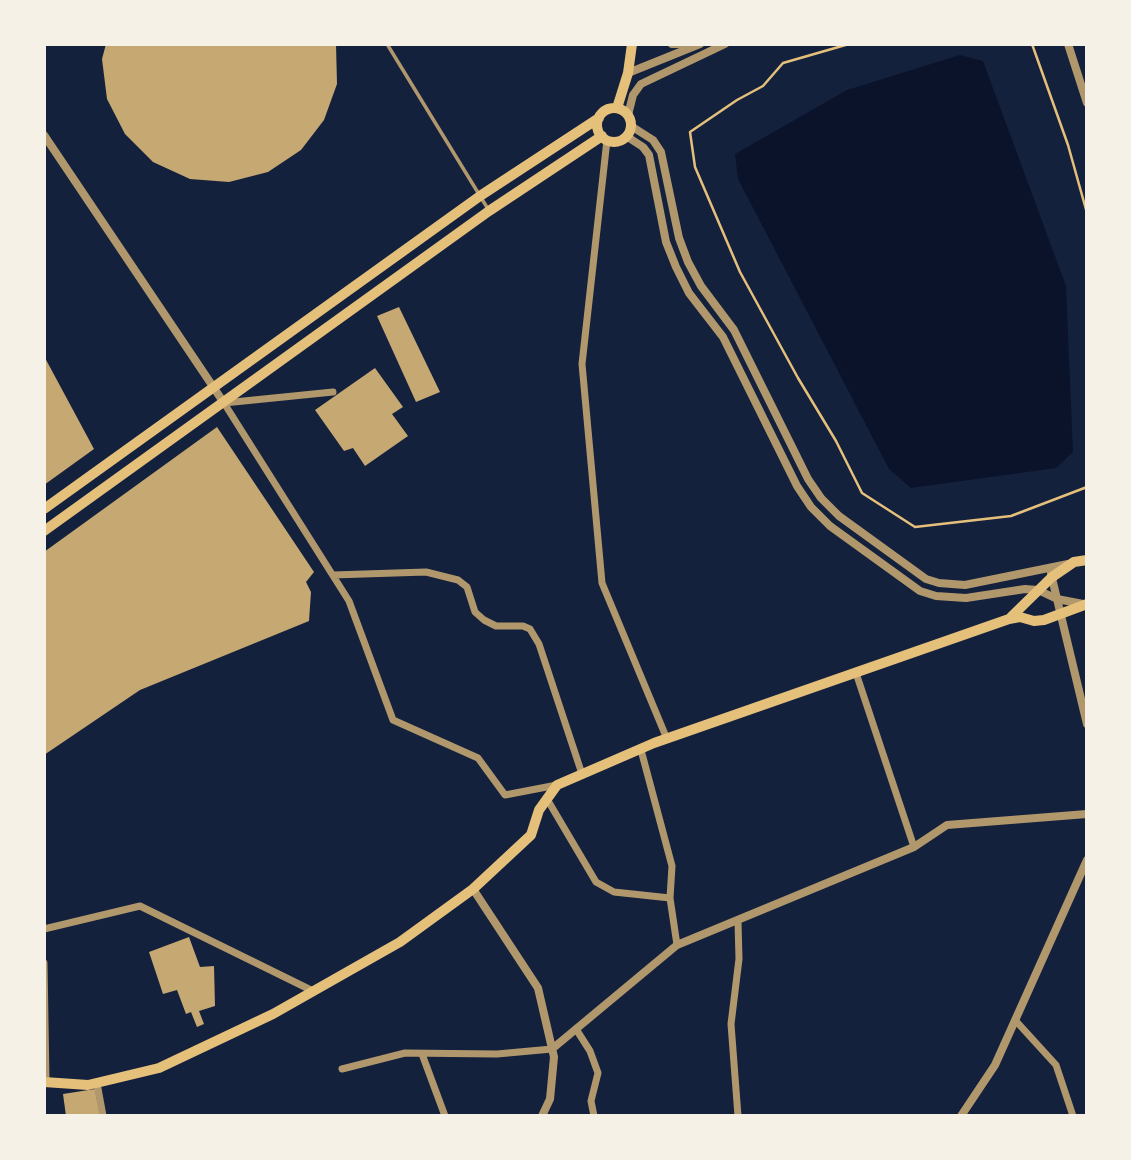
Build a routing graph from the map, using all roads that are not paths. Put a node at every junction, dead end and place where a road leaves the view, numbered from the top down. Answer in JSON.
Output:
{"nodes":[{"id":1,"x":387,"y":44,"type":"edge"},
{"id":2,"x":632,"y":44,"type":"edge"},
{"id":3,"x":672,"y":44,"type":"edge"},
{"id":4,"x":688,"y":44,"type":"edge"},
{"id":5,"x":700,"y":44,"type":"edge"},
{"id":6,"x":725,"y":44,"type":"edge"},
{"id":7,"x":1068,"y":44,"type":"edge"},
{"id":8,"x":628,"y":73,"type":"junction"},
{"id":9,"x":1087,"y":103,"type":"edge"},
{"id":10,"x":617,"y":108,"type":"junction"},
{"id":11,"x":599,"y":118,"type":"junction"},
{"id":12,"x":628,"y":126,"type":"junction"},
{"id":13,"x":44,"y":135,"type":"edge"},
{"id":14,"x":605,"y":138,"type":"junction"},
{"id":15,"x":480,"y":196,"type":"junction"},
{"id":16,"x":489,"y":211,"type":"junction"},
{"id":17,"x":213,"y":388,"type":"junction"},
{"id":18,"x":334,"y":392,"type":"dead end"},
{"id":19,"x":224,"y":403,"type":"junction"},
{"id":20,"x":44,"y":509,"type":"edge"},
{"id":21,"x":44,"y":531,"type":"edge"},
{"id":22,"x":1087,"y":560,"type":"edge"},
{"id":23,"x":1051,"y":572,"type":"junction"},
{"id":24,"x":333,"y":575,"type":"junction"},
{"id":25,"x":1038,"y":590,"type":"junction"},
{"id":26,"x":1057,"y":599,"type":"junction"},
{"id":27,"x":1087,"y":604,"type":"edge"},
{"id":28,"x":1061,"y":615,"type":"junction"},
{"id":29,"x":1009,"y":619,"type":"junction"},
{"id":30,"x":856,"y":673,"type":"junction"},
{"id":31,"x":1087,"y":724,"type":"edge"},
{"id":32,"x":667,"y":739,"type":"junction"},
{"id":33,"x":642,"y":750,"type":"junction"},
{"id":34,"x":582,"y":774,"type":"junction"},
{"id":35,"x":557,"y":785,"type":"junction"},
{"id":36,"x":547,"y":799,"type":"junction"},
{"id":37,"x":1087,"y":814,"type":"edge"},
{"id":38,"x":914,"y":847,"type":"junction"},
{"id":39,"x":1087,"y":860,"type":"edge"},
{"id":40,"x":473,"y":890,"type":"junction"},
{"id":41,"x":670,"y":898,"type":"junction"},
{"id":42,"x":737,"y":922,"type":"junction"},
{"id":43,"x":44,"y":929,"type":"edge"},
{"id":44,"x":677,"y":945,"type":"junction"},
{"id":45,"x":44,"y":963,"type":"edge"},
{"id":46,"x":313,"y":991,"type":"junction"},
{"id":47,"x":1015,"y":1020,"type":"junction"},
{"id":48,"x":576,"y":1029,"type":"junction"},
{"id":49,"x":552,"y":1049,"type":"junction"},
{"id":50,"x":422,"y":1054,"type":"junction"},
{"id":51,"x":342,"y":1069,"type":"dead end"},
{"id":52,"x":45,"y":1082,"type":"edge"},
{"id":53,"x":97,"y":1083,"type":"junction"},
{"id":54,"x":103,"y":1116,"type":"edge"},
{"id":55,"x":445,"y":1116,"type":"edge"},
{"id":56,"x":542,"y":1116,"type":"edge"},
{"id":57,"x":594,"y":1116,"type":"edge"},
{"id":58,"x":738,"y":1116,"type":"edge"},
{"id":59,"x":961,"y":1116,"type":"edge"},
{"id":60,"x":1073,"y":1116,"type":"edge"}],
"edges":[{"from":1,"to":15,"type":"lane"},
{"from":2,"to":8,"type":"main road"},
{"from":3,"to":4,"type":"street"},
{"from":5,"to":8,"type":"street"},
{"from":6,"to":12,"type":"street"},
{"from":7,"to":9,"type":"street"},
{"from":8,"to":10,"type":"main road"},
{"from":10,"to":11,"type":"main road"},
{"from":10,"to":12,"type":"main road"},
{"from":11,"to":14,"type":"main road"},
{"from":11,"to":15,"type":"main road"},
{"from":12,"to":14,"type":"main road"},
{"from":12,"to":23,"type":"street"},
{"from":12,"to":25,"type":"street"},
{"from":13,"to":17,"type":"street"},
{"from":14,"to":16,"type":"main road"},
{"from":14,"to":32,"type":"street"},
{"from":15,"to":16,"type":"lane"},
{"from":15,"to":17,"type":"main road"},
{"from":16,"to":19,"type":"main road"},
{"from":17,"to":19,"type":"street"},
{"from":17,"to":20,"type":"main road"},
{"from":18,"to":19,"type":"street"},
{"from":19,"to":21,"type":"main road"},
{"from":19,"to":24,"type":"street"},
{"from":22,"to":23,"type":"main road"},
{"from":23,"to":25,"type":"main road"},
{"from":23,"to":26,"type":"street"},
{"from":24,"to":34,"type":"street"},
{"from":24,"to":35,"type":"street"},
{"from":25,"to":26,"type":"street"},
{"from":25,"to":29,"type":"main road"},
{"from":26,"to":27,"type":"street"},
{"from":26,"to":28,"type":"street"},
{"from":27,"to":28,"type":"main road"},
{"from":28,"to":29,"type":"main road"},
{"from":28,"to":31,"type":"street"},
{"from":29,"to":30,"type":"main road"},
{"from":30,"to":32,"type":"main road"},
{"from":30,"to":38,"type":"street"},
{"from":32,"to":33,"type":"main road"},
{"from":33,"to":34,"type":"main road"},
{"from":33,"to":41,"type":"street"},
{"from":34,"to":35,"type":"main road"},
{"from":35,"to":36,"type":"main road"},
{"from":36,"to":40,"type":"main road"},
{"from":36,"to":41,"type":"street"},
{"from":37,"to":38,"type":"street"},
{"from":38,"to":42,"type":"street"},
{"from":39,"to":47,"type":"street"},
{"from":40,"to":46,"type":"main road"},
{"from":40,"to":49,"type":"street"},
{"from":41,"to":44,"type":"street"},
{"from":42,"to":44,"type":"street"},
{"from":42,"to":58,"type":"street"},
{"from":43,"to":46,"type":"street"},
{"from":44,"to":48,"type":"street"},
{"from":45,"to":52,"type":"street"},
{"from":46,"to":53,"type":"main road"},
{"from":47,"to":59,"type":"street"},
{"from":47,"to":60,"type":"street"},
{"from":48,"to":49,"type":"street"},
{"from":48,"to":57,"type":"street"},
{"from":49,"to":50,"type":"street"},
{"from":49,"to":56,"type":"street"},
{"from":50,"to":51,"type":"street"},
{"from":50,"to":55,"type":"street"},
{"from":52,"to":53,"type":"main road"},
{"from":53,"to":54,"type":"street"}]}
